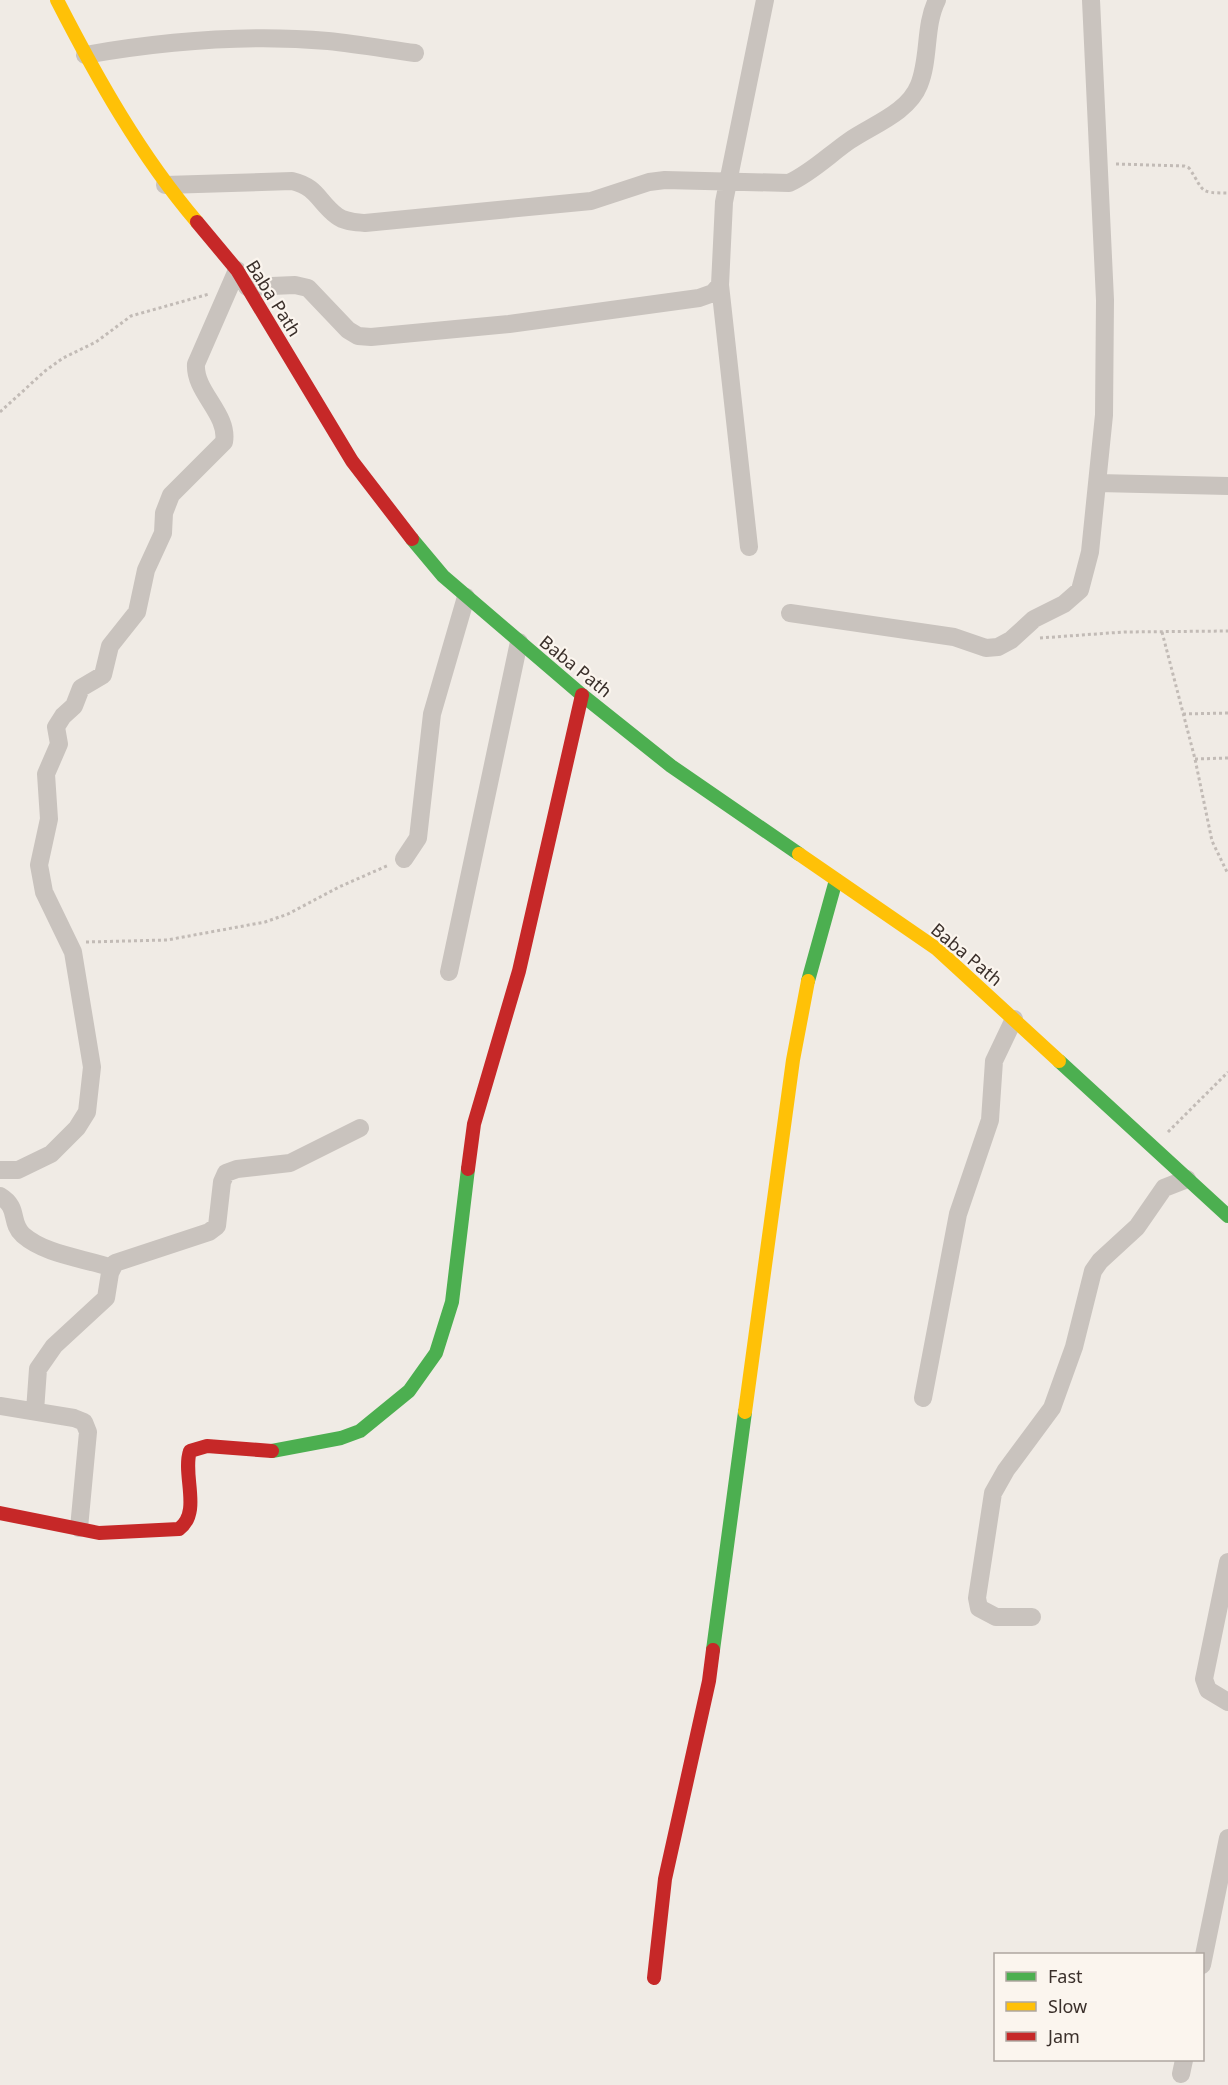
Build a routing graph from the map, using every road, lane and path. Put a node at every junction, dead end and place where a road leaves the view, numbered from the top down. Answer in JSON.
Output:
{"nodes":[{"id":1,"x":57,"y":0,"type":"edge"},
{"id":2,"x":765,"y":0,"type":"edge"},
{"id":3,"x":937,"y":0,"type":"edge"},
{"id":4,"x":1091,"y":0,"type":"edge"},
{"id":5,"x":415,"y":53,"type":"dead end"},
{"id":6,"x":85,"y":55,"type":"junction"},
{"id":7,"x":1099,"y":164,"type":"junction"},
{"id":8,"x":728,"y":182,"type":"junction"},
{"id":9,"x":165,"y":184,"type":"junction"},
{"id":10,"x":1228,"y":194,"type":"edge"},
{"id":11,"x":237,"y":270,"type":"junction"},
{"id":12,"x":720,"y":285,"type":"junction"},
{"id":13,"x":247,"y":287,"type":"junction"},
{"id":14,"x":228,"y":289,"type":"junction"},
{"id":15,"x":0,"y":412,"type":"edge"},
{"id":16,"x":1098,"y":483,"type":"junction"},
{"id":17,"x":1228,"y":486,"type":"edge"},
{"id":18,"x":749,"y":547,"type":"dead end"},
{"id":19,"x":466,"y":597,"type":"junction"},
{"id":20,"x":790,"y":613,"type":"dead end"},
{"id":21,"x":1228,"y":631,"type":"edge"},
{"id":22,"x":1162,"y":632,"type":"junction"},
{"id":23,"x":1011,"y":640,"type":"junction"},
{"id":24,"x":519,"y":642,"type":"junction"},
{"id":25,"x":582,"y":695,"type":"junction"},
{"id":26,"x":1228,"y":713,"type":"edge"},
{"id":27,"x":1183,"y":714,"type":"junction"},
{"id":28,"x":1228,"y":758,"type":"edge"},
{"id":29,"x":1195,"y":759,"type":"junction"},
{"id":30,"x":404,"y":859,"type":"joint"},
{"id":31,"x":1228,"y":874,"type":"edge"},
{"id":32,"x":836,"y":880,"type":"junction"},
{"id":33,"x":69,"y":943,"type":"junction"},
{"id":34,"x":449,"y":972,"type":"dead end"},
{"id":35,"x":1014,"y":1019,"type":"junction"},
{"id":36,"x":1228,"y":1072,"type":"edge"},
{"id":37,"x":360,"y":1128,"type":"dead end"},
{"id":38,"x":1153,"y":1147,"type":"junction"},
{"id":39,"x":0,"y":1170,"type":"edge"},
{"id":40,"x":1187,"y":1179,"type":"junction"},
{"id":41,"x":0,"y":1196,"type":"edge"},
{"id":42,"x":1228,"y":1216,"type":"edge"},
{"id":43,"x":112,"y":1268,"type":"junction"},
{"id":44,"x":924,"y":1398,"type":"dead end"},
{"id":45,"x":0,"y":1406,"type":"edge"},
{"id":46,"x":35,"y":1411,"type":"junction"},
{"id":47,"x":0,"y":1513,"type":"edge"},
{"id":48,"x":79,"y":1528,"type":"junction"},
{"id":49,"x":1228,"y":1562,"type":"edge"},
{"id":50,"x":1032,"y":1617,"type":"dead end"},
{"id":51,"x":1228,"y":1702,"type":"edge"},
{"id":52,"x":1228,"y":1838,"type":"edge"},
{"id":53,"x":1204,"y":1960,"type":"edge"},
{"id":54,"x":654,"y":1978,"type":"dead end"}],
"edges":[{"from":1,"to":6,"type":"street","name":"Baba Path"},
{"from":2,"to":8,"type":"street"},
{"from":3,"to":8,"type":"street"},
{"from":4,"to":7,"type":"street"},
{"from":5,"to":6,"type":"street"},
{"from":6,"to":9,"type":"street","name":"Baba Path"},
{"from":7,"to":10,"type":"path"},
{"from":7,"to":16,"type":"street"},
{"from":8,"to":9,"type":"street"},
{"from":8,"to":12,"type":"street"},
{"from":9,"to":11,"type":"street","name":"Baba Path"},
{"from":11,"to":13,"type":"street","name":"Baba Path"},
{"from":11,"to":14,"type":"street"},
{"from":12,"to":13,"type":"street"},
{"from":12,"to":18,"type":"street"},
{"from":13,"to":19,"type":"street","name":"Baba Path"},
{"from":14,"to":15,"type":"path"},
{"from":14,"to":33,"type":"street"},
{"from":16,"to":17,"type":"street"},
{"from":16,"to":23,"type":"street"},
{"from":19,"to":24,"type":"street","name":"Baba Path"},
{"from":19,"to":30,"type":"street"},
{"from":20,"to":23,"type":"street"},
{"from":21,"to":22,"type":"path"},
{"from":22,"to":23,"type":"path"},
{"from":22,"to":27,"type":"path"},
{"from":24,"to":25,"type":"street","name":"Baba Path"},
{"from":24,"to":34,"type":"street"},
{"from":25,"to":32,"type":"street","name":"Baba Path"},
{"from":25,"to":48,"type":"street"},
{"from":26,"to":27,"type":"path"},
{"from":27,"to":29,"type":"path"},
{"from":28,"to":29,"type":"path"},
{"from":29,"to":31,"type":"path"},
{"from":30,"to":33,"type":"path"},
{"from":32,"to":35,"type":"street","name":"Baba Path"},
{"from":32,"to":54,"type":"street"},
{"from":33,"to":39,"type":"street"},
{"from":35,"to":38,"type":"street","name":"Baba Path"},
{"from":35,"to":44,"type":"street"},
{"from":36,"to":38,"type":"path"},
{"from":37,"to":43,"type":"street"},
{"from":38,"to":40,"type":"street","name":"Baba Path"},
{"from":40,"to":42,"type":"street","name":"Baba Path"},
{"from":40,"to":50,"type":"street"},
{"from":41,"to":43,"type":"street"},
{"from":43,"to":46,"type":"street"},
{"from":45,"to":46,"type":"street"},
{"from":46,"to":48,"type":"street"},
{"from":47,"to":48,"type":"street"},
{"from":49,"to":51,"type":"street"},
{"from":52,"to":53,"type":"street"}]}
